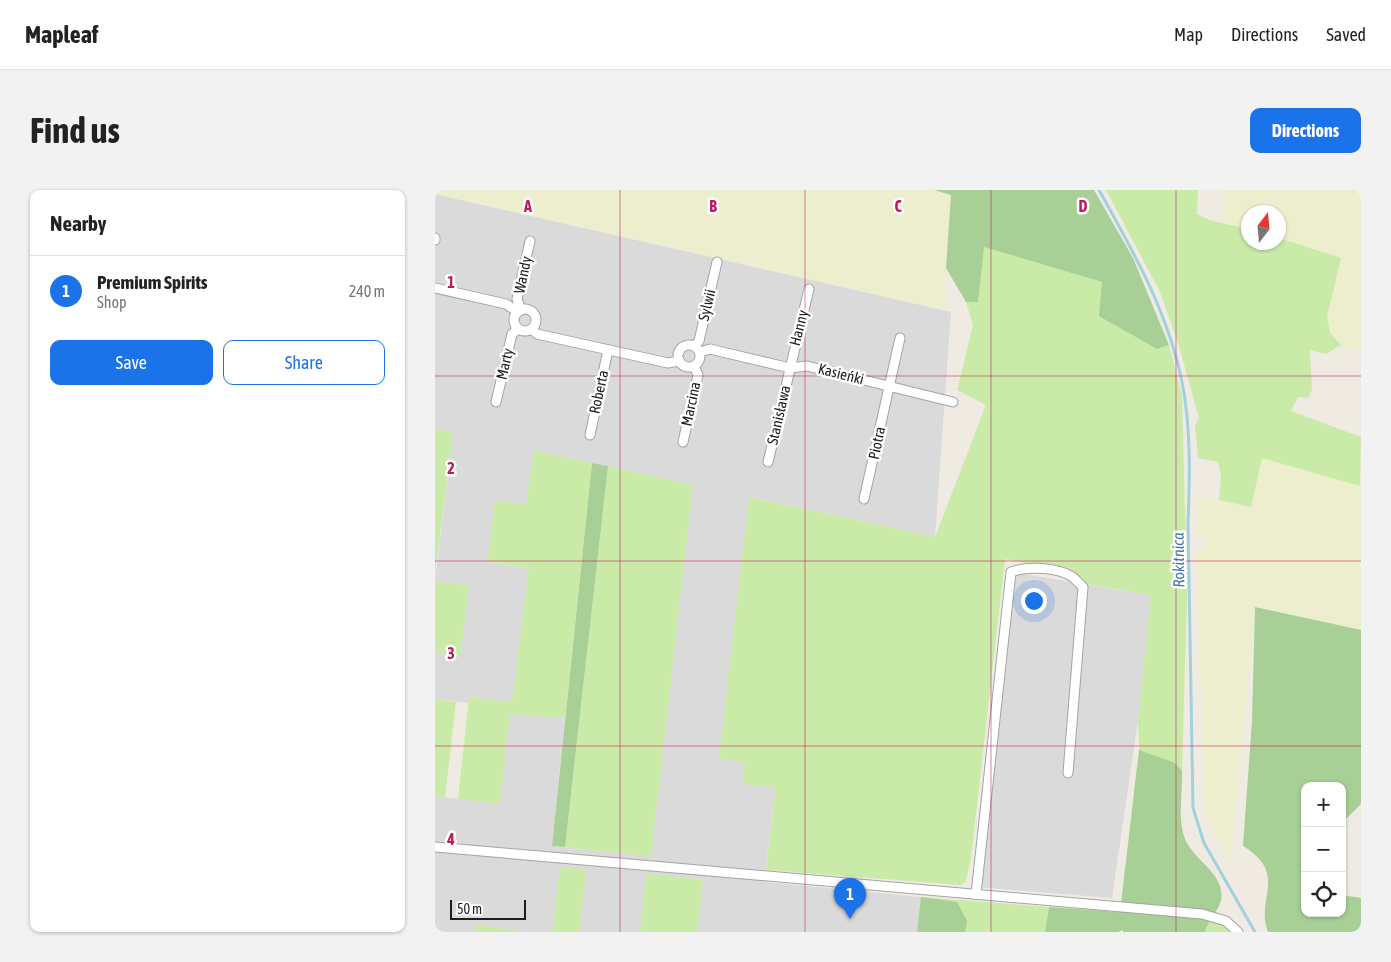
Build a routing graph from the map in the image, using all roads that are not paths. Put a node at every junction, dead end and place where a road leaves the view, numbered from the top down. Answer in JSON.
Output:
{"nodes":[{"id":1,"x":530,"y":241,"type":"dead end"},
{"id":2,"x":717,"y":262,"type":"dead end"},
{"id":3,"x":435,"y":288,"type":"edge"},
{"id":4,"x":809,"y":289,"type":"dead end"},
{"id":5,"x":519,"y":311,"type":"junction"},
{"id":6,"x":518,"y":329,"type":"junction"},
{"id":7,"x":532,"y":329,"type":"junction"},
{"id":8,"x":900,"y":338,"type":"dead end"},
{"id":9,"x":697,"y":349,"type":"junction"},
{"id":10,"x":608,"y":350,"type":"junction"},
{"id":11,"x":679,"y":361,"type":"junction"},
{"id":12,"x":694,"y":366,"type":"junction"},
{"id":13,"x":790,"y":368,"type":"junction"},
{"id":14,"x":889,"y":386,"type":"junction"},
{"id":15,"x":496,"y":402,"type":"dead end"},
{"id":16,"x":953,"y":402,"type":"dead end"},
{"id":17,"x":590,"y":434,"type":"dead end"},
{"id":18,"x":683,"y":442,"type":"dead end"},
{"id":19,"x":768,"y":462,"type":"dead end"},
{"id":20,"x":864,"y":499,"type":"dead end"},
{"id":21,"x":1068,"y":773,"type":"dead end"},
{"id":22,"x":435,"y":847,"type":"edge"},
{"id":23,"x":976,"y":894,"type":"junction"},
{"id":24,"x":1238,"y":932,"type":"edge"}],
"edges":[{"from":1,"to":5,"type":"street","name":"Wandy"},
{"from":2,"to":9,"type":"street","name":"Sylwii"},
{"from":3,"to":5,"type":"street"},
{"from":4,"to":13,"type":"street","name":"Hanny"},
{"from":5,"to":6,"type":"street"},
{"from":5,"to":7,"type":"street"},
{"from":6,"to":7,"type":"street"},
{"from":6,"to":15,"type":"street","name":"Marty"},
{"from":7,"to":10,"type":"street"},
{"from":8,"to":14,"type":"street","name":"Piotra"},
{"from":9,"to":11,"type":"street"},
{"from":9,"to":12,"type":"street"},
{"from":9,"to":13,"type":"street","name":"Kasieńki"},
{"from":10,"to":11,"type":"street"},
{"from":10,"to":17,"type":"street","name":"Roberta"},
{"from":11,"to":12,"type":"street"},
{"from":12,"to":18,"type":"street","name":"Marcina"},
{"from":13,"to":14,"type":"street","name":"Kasieńki"},
{"from":13,"to":19,"type":"street","name":"Stanisława"},
{"from":14,"to":16,"type":"street","name":"Kasieńki"},
{"from":14,"to":20,"type":"street","name":"Piotra"},
{"from":21,"to":23,"type":"street"},
{"from":22,"to":23,"type":"street"},
{"from":23,"to":24,"type":"street"}]}
